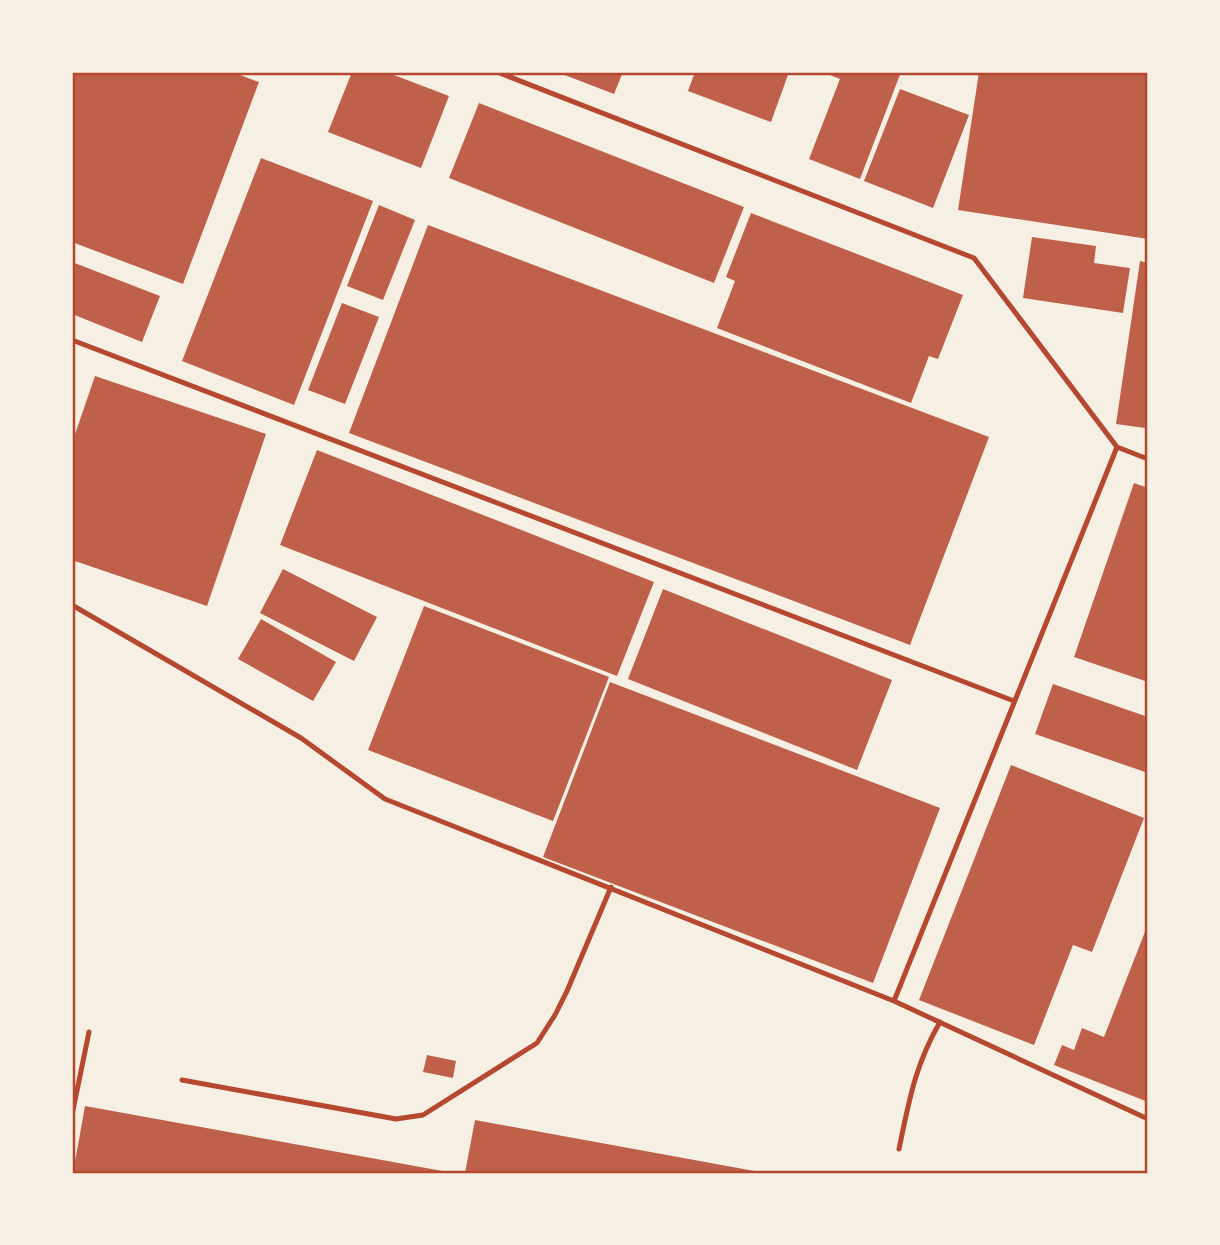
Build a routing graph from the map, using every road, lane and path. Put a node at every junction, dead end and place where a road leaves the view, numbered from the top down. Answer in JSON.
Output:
{"nodes":[{"id":1,"x":497,"y":72,"type":"edge"},
{"id":2,"x":72,"y":341,"type":"edge"},
{"id":3,"x":1117,"y":447,"type":"junction"},
{"id":4,"x":1148,"y":459,"type":"edge"},
{"id":5,"x":72,"y":605,"type":"edge"},
{"id":6,"x":1014,"y":701,"type":"junction"},
{"id":7,"x":611,"y":887,"type":"junction"},
{"id":8,"x":894,"y":1001,"type":"junction"},
{"id":9,"x":940,"y":1022,"type":"junction"},
{"id":10,"x":89,"y":1032,"type":"dead end"},
{"id":11,"x":182,"y":1080,"type":"dead end"},
{"id":12,"x":72,"y":1115,"type":"edge"},
{"id":13,"x":1148,"y":1118,"type":"edge"},
{"id":14,"x":899,"y":1149,"type":"dead end"}],
"edges":[{"from":1,"to":3,"type":"lane"},
{"from":2,"to":6,"type":"lane"},
{"from":3,"to":4,"type":"lane"},
{"from":3,"to":6,"type":"lane"},
{"from":5,"to":7,"type":"lane"},
{"from":6,"to":8,"type":"lane"},
{"from":7,"to":8,"type":"lane"},
{"from":7,"to":11,"type":"lane"},
{"from":8,"to":9,"type":"lane"},
{"from":9,"to":13,"type":"lane"},
{"from":9,"to":14,"type":"lane"},
{"from":10,"to":12,"type":"lane"}]}
